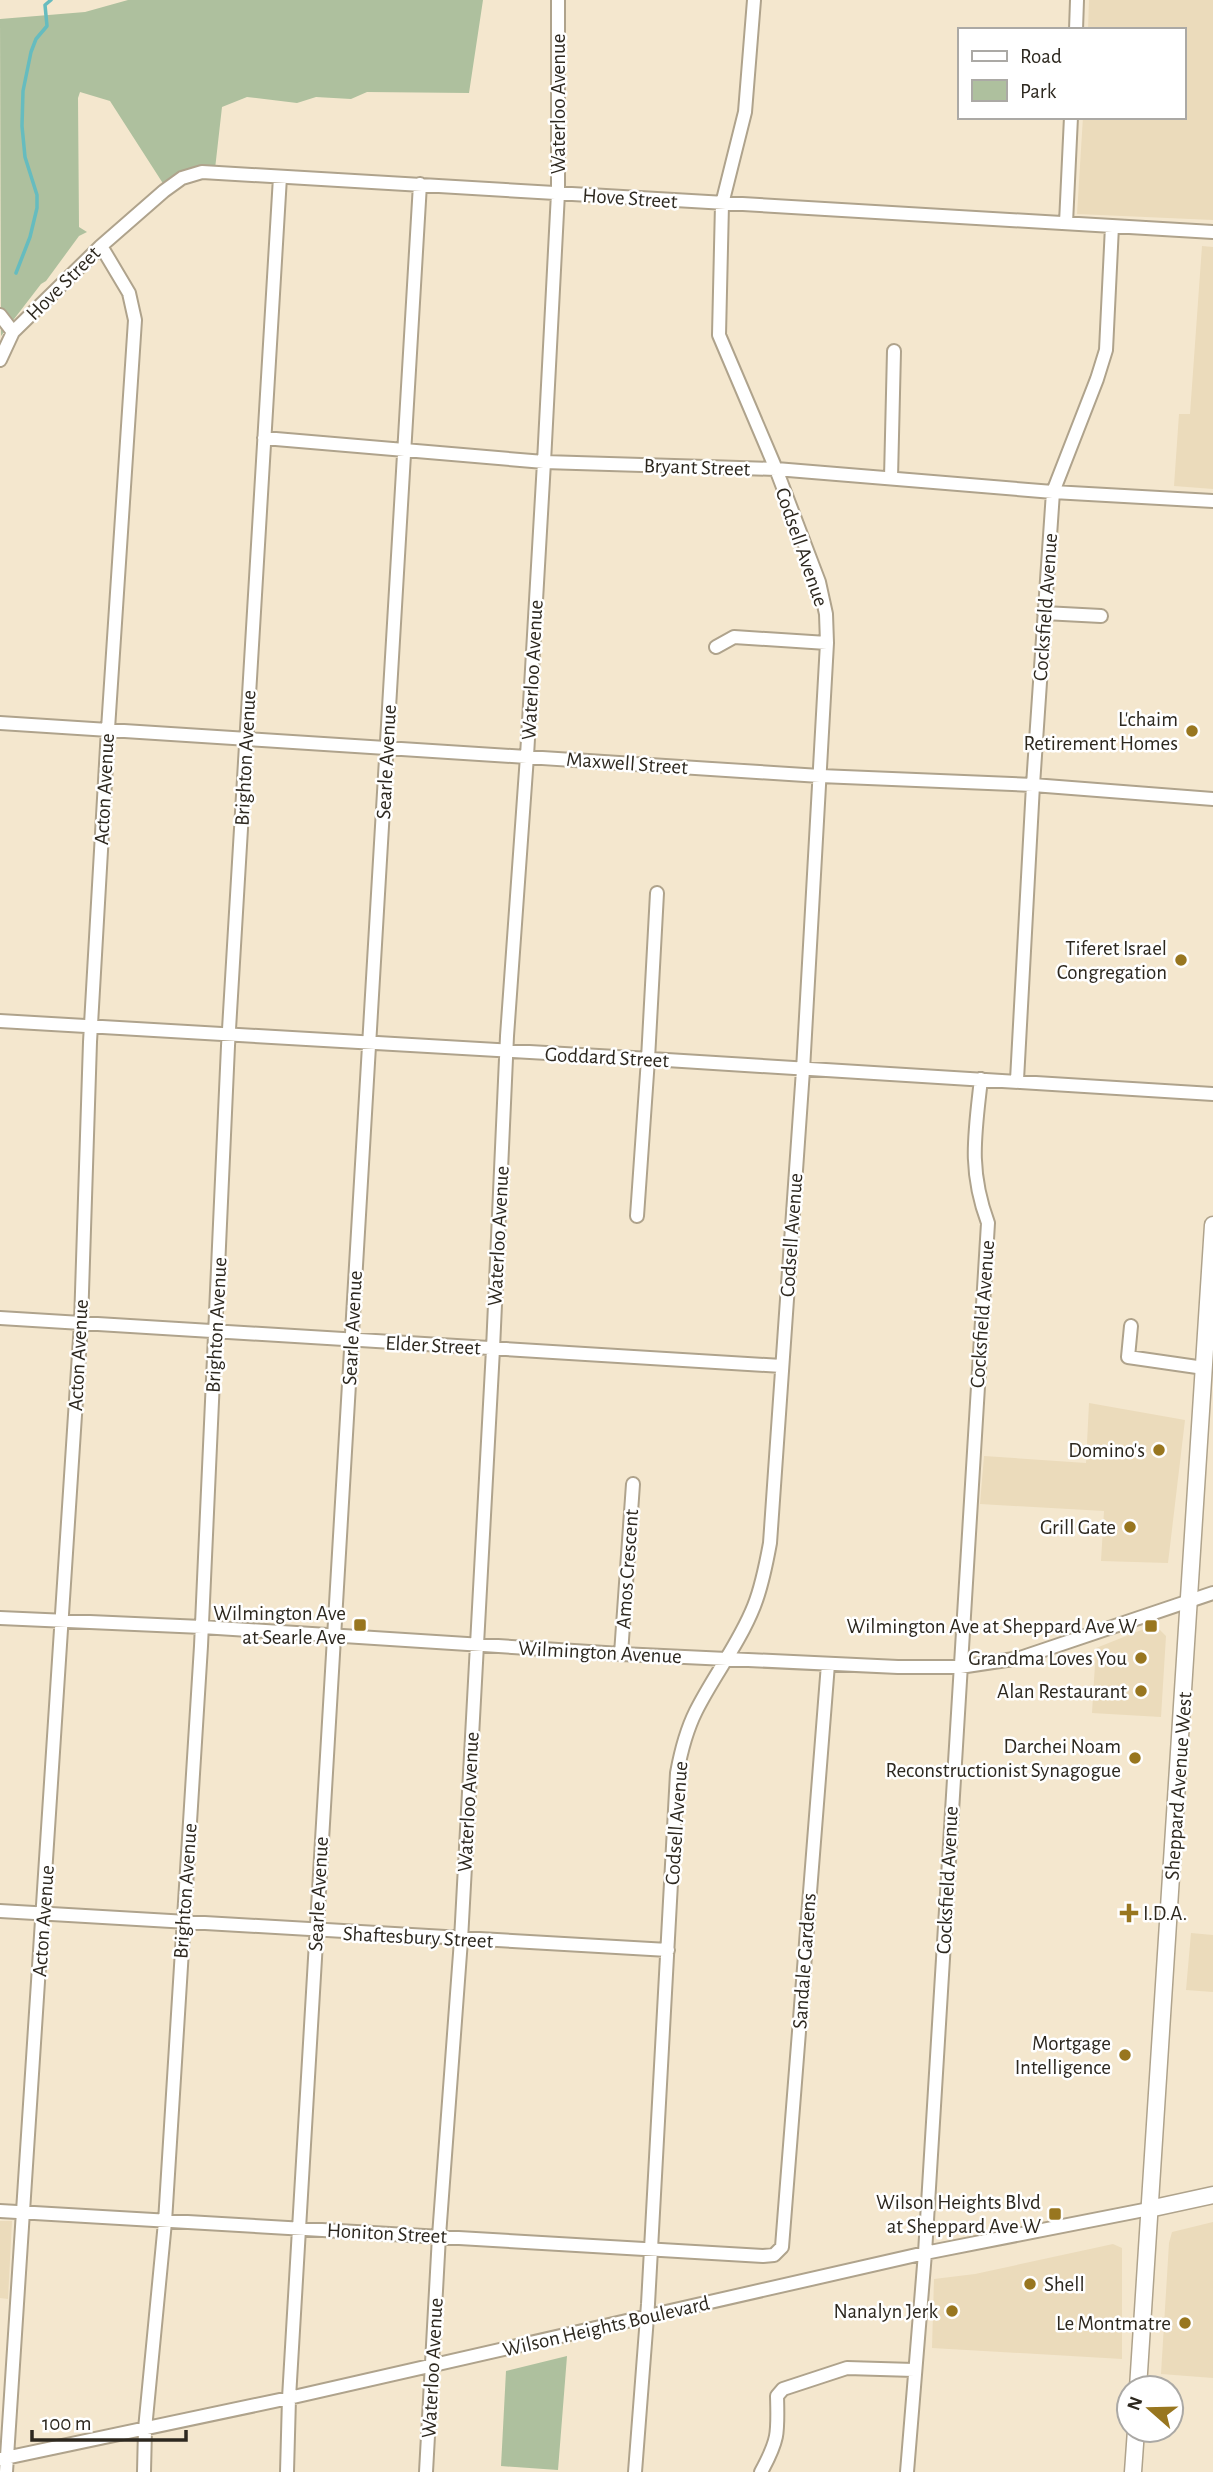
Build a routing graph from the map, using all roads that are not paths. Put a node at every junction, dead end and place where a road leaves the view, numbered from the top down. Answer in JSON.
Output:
{"nodes":[{"id":1,"x":558,"y":0,"type":"edge"},
{"id":2,"x":754,"y":0,"type":"edge"},
{"id":3,"x":1077,"y":0,"type":"edge"},
{"id":4,"x":1076,"y":28,"type":"edge"},
{"id":5,"x":1071,"y":119,"type":"edge"},
{"id":6,"x":280,"y":177,"type":"junction"},
{"id":7,"x":420,"y":184,"type":"junction"},
{"id":8,"x":558,"y":192,"type":"junction"},
{"id":9,"x":722,"y":204,"type":"junction"},
{"id":10,"x":1066,"y":223,"type":"junction"},
{"id":11,"x":1112,"y":226,"type":"junction"},
{"id":12,"x":1213,"y":232,"type":"edge"},
{"id":13,"x":101,"y":246,"type":"junction"},
{"id":14,"x":0,"y":315,"type":"edge"},
{"id":15,"x":13,"y":332,"type":"junction"},
{"id":16,"x":894,"y":351,"type":"dead end"},
{"id":17,"x":0,"y":360,"type":"edge"},
{"id":18,"x":264,"y":438,"type":"junction"},
{"id":19,"x":404,"y":449,"type":"junction"},
{"id":20,"x":544,"y":462,"type":"junction"},
{"id":21,"x":776,"y":469,"type":"junction"},
{"id":22,"x":891,"y":478,"type":"junction"},
{"id":23,"x":1053,"y":492,"type":"junction"},
{"id":24,"x":1213,"y":501,"type":"edge"},
{"id":25,"x":1044,"y":613,"type":"junction"},
{"id":26,"x":1101,"y":616,"type":"dead end"},
{"id":27,"x":827,"y":643,"type":"junction"},
{"id":28,"x":716,"y":647,"type":"dead end"},
{"id":29,"x":0,"y":723,"type":"edge"},
{"id":30,"x":108,"y":729,"type":"junction"},
{"id":31,"x":246,"y":739,"type":"junction"},
{"id":32,"x":387,"y":747,"type":"junction"},
{"id":33,"x":527,"y":756,"type":"junction"},
{"id":34,"x":820,"y":776,"type":"junction"},
{"id":35,"x":1033,"y":785,"type":"junction"},
{"id":36,"x":1213,"y":799,"type":"edge"},
{"id":37,"x":657,"y":893,"type":"dead end"},
{"id":38,"x":0,"y":1021,"type":"edge"},
{"id":39,"x":91,"y":1026,"type":"junction"},
{"id":40,"x":229,"y":1035,"type":"junction"},
{"id":41,"x":369,"y":1044,"type":"junction"},
{"id":42,"x":506,"y":1051,"type":"junction"},
{"id":43,"x":648,"y":1059,"type":"junction"},
{"id":44,"x":803,"y":1070,"type":"junction"},
{"id":45,"x":981,"y":1079,"type":"junction"},
{"id":46,"x":1017,"y":1080,"type":"junction"},
{"id":47,"x":1213,"y":1094,"type":"edge"},
{"id":48,"x":637,"y":1216,"type":"dead end"},
{"id":49,"x":1213,"y":1225,"type":"edge"},
{"id":50,"x":0,"y":1318,"type":"edge"},
{"id":51,"x":81,"y":1323,"type":"junction"},
{"id":52,"x":1131,"y":1326,"type":"dead end"},
{"id":53,"x":216,"y":1332,"type":"junction"},
{"id":54,"x":351,"y":1341,"type":"junction"},
{"id":55,"x":493,"y":1349,"type":"junction"},
{"id":56,"x":782,"y":1366,"type":"junction"},
{"id":57,"x":1205,"y":1368,"type":"junction"},
{"id":58,"x":634,"y":1484,"type":"dead end"},
{"id":59,"x":1213,"y":1593,"type":"edge"},
{"id":60,"x":1190,"y":1599,"type":"junction"},
{"id":61,"x":0,"y":1618,"type":"edge"},
{"id":62,"x":61,"y":1621,"type":"junction"},
{"id":63,"x":202,"y":1627,"type":"junction"},
{"id":64,"x":334,"y":1636,"type":"junction"},
{"id":65,"x":475,"y":1644,"type":"junction"},
{"id":66,"x":621,"y":1654,"type":"junction"},
{"id":67,"x":728,"y":1659,"type":"junction"},
{"id":68,"x":828,"y":1664,"type":"junction"},
{"id":69,"x":960,"y":1667,"type":"junction"},
{"id":70,"x":0,"y":1911,"type":"edge"},
{"id":71,"x":44,"y":1914,"type":"junction"},
{"id":72,"x":183,"y":1921,"type":"junction"},
{"id":73,"x":316,"y":1931,"type":"junction"},
{"id":74,"x":461,"y":1940,"type":"junction"},
{"id":75,"x":668,"y":1950,"type":"junction"},
{"id":76,"x":1213,"y":2195,"type":"edge"},
{"id":77,"x":1149,"y":2210,"type":"junction"},
{"id":78,"x":0,"y":2211,"type":"edge"},
{"id":79,"x":23,"y":2212,"type":"junction"},
{"id":80,"x":165,"y":2222,"type":"junction"},
{"id":81,"x":299,"y":2228,"type":"junction"},
{"id":82,"x":439,"y":2235,"type":"junction"},
{"id":83,"x":651,"y":2248,"type":"junction"},
{"id":84,"x":925,"y":2253,"type":"junction"},
{"id":85,"x":774,"y":2255,"type":"joint"},
{"id":86,"x":647,"y":2317,"type":"junction"},
{"id":87,"x":431,"y":2366,"type":"junction"},
{"id":88,"x":914,"y":2370,"type":"junction"},
{"id":89,"x":1139,"y":2374,"type":"edge"},
{"id":90,"x":289,"y":2398,"type":"junction"},
{"id":91,"x":145,"y":2429,"type":"junction"},
{"id":92,"x":1135,"y":2444,"type":"edge"},
{"id":93,"x":3,"y":2459,"type":"edge"},
{"id":94,"x":6,"y":2472,"type":"edge"},
{"id":95,"x":144,"y":2472,"type":"edge"},
{"id":96,"x":287,"y":2472,"type":"edge"},
{"id":97,"x":426,"y":2472,"type":"edge"},
{"id":98,"x":635,"y":2472,"type":"edge"},
{"id":99,"x":761,"y":2472,"type":"edge"},
{"id":100,"x":907,"y":2472,"type":"edge"},
{"id":101,"x":1133,"y":2472,"type":"edge"}],
"edges":[{"from":1,"to":8,"type":"street","name":"Waterloo Avenue"},
{"from":2,"to":9,"type":"street","name":"Codsell Avenue"},
{"from":3,"to":4,"type":"street"},
{"from":5,"to":10,"type":"street"},
{"from":6,"to":7,"type":"street","name":"Hove Street"},
{"from":6,"to":13,"type":"street","name":"Hove Street"},
{"from":6,"to":18,"type":"street","name":"Brighton Avenue"},
{"from":7,"to":8,"type":"street","name":"Hove Street"},
{"from":7,"to":19,"type":"street","name":"Searle Avenue"},
{"from":8,"to":9,"type":"street","name":"Hove Street"},
{"from":8,"to":20,"type":"street","name":"Waterloo Avenue"},
{"from":9,"to":10,"type":"street","name":"Hove Street"},
{"from":9,"to":21,"type":"street","name":"Codsell Avenue"},
{"from":10,"to":11,"type":"street","name":"Hove Street"},
{"from":11,"to":12,"type":"street","name":"Hove Street"},
{"from":11,"to":23,"type":"street","name":"Cocksfield Avenue"},
{"from":13,"to":15,"type":"street","name":"Hove Street"},
{"from":13,"to":30,"type":"street","name":"Acton Avenue"},
{"from":14,"to":15,"type":"street"},
{"from":15,"to":17,"type":"street","name":"Hove Street"},
{"from":16,"to":22,"type":"street"},
{"from":18,"to":19,"type":"street","name":"Bryant Street"},
{"from":18,"to":31,"type":"street","name":"Brighton Avenue"},
{"from":19,"to":20,"type":"street","name":"Bryant Street"},
{"from":19,"to":32,"type":"street","name":"Searle Avenue"},
{"from":20,"to":21,"type":"street","name":"Bryant Street"},
{"from":20,"to":33,"type":"street","name":"Waterloo Avenue"},
{"from":21,"to":22,"type":"street","name":"Bryant Street"},
{"from":21,"to":27,"type":"street","name":"Codsell Avenue"},
{"from":22,"to":23,"type":"street","name":"Bryant Street"},
{"from":23,"to":24,"type":"street","name":"Bryant Street"},
{"from":23,"to":25,"type":"street","name":"Cocksfield Avenue"},
{"from":25,"to":26,"type":"street"},
{"from":25,"to":35,"type":"street","name":"Cocksfield Avenue"},
{"from":27,"to":28,"type":"street"},
{"from":27,"to":34,"type":"street","name":"Codsell Avenue"},
{"from":29,"to":30,"type":"street","name":"Maxwell Street"},
{"from":30,"to":31,"type":"street","name":"Maxwell Street"},
{"from":30,"to":39,"type":"street","name":"Acton Avenue"},
{"from":31,"to":32,"type":"street","name":"Maxwell Street"},
{"from":31,"to":40,"type":"street","name":"Brighton Avenue"},
{"from":32,"to":33,"type":"street","name":"Maxwell Street"},
{"from":32,"to":41,"type":"street","name":"Searle Avenue"},
{"from":33,"to":34,"type":"street","name":"Maxwell Street"},
{"from":33,"to":42,"type":"street","name":"Waterloo Avenue"},
{"from":34,"to":35,"type":"street","name":"Maxwell Street"},
{"from":34,"to":44,"type":"street","name":"Codsell Avenue"},
{"from":35,"to":36,"type":"street","name":"Maxwell Street"},
{"from":35,"to":46,"type":"street","name":"Cocksfield Avenue"},
{"from":37,"to":43,"type":"street"},
{"from":38,"to":39,"type":"street","name":"Goddard Street"},
{"from":39,"to":40,"type":"street","name":"Goddard Street"},
{"from":39,"to":51,"type":"street","name":"Acton Avenue"},
{"from":40,"to":41,"type":"street","name":"Goddard Street"},
{"from":40,"to":53,"type":"street","name":"Brighton Avenue"},
{"from":41,"to":42,"type":"street","name":"Goddard Street"},
{"from":41,"to":54,"type":"street","name":"Searle Avenue"},
{"from":42,"to":43,"type":"street","name":"Goddard Street"},
{"from":42,"to":55,"type":"street","name":"Waterloo Avenue"},
{"from":43,"to":44,"type":"street","name":"Goddard Street"},
{"from":43,"to":48,"type":"street"},
{"from":44,"to":45,"type":"street","name":"Goddard Street"},
{"from":44,"to":56,"type":"street","name":"Codsell Avenue"},
{"from":45,"to":46,"type":"street","name":"Goddard Street"},
{"from":45,"to":69,"type":"street","name":"Cocksfield Avenue"},
{"from":46,"to":47,"type":"street","name":"Goddard Street"},
{"from":49,"to":57,"type":"main road","name":"Sheppard Avenue West"},
{"from":50,"to":51,"type":"street","name":"Elder Street"},
{"from":51,"to":53,"type":"street","name":"Elder Street"},
{"from":51,"to":62,"type":"street","name":"Acton Avenue"},
{"from":52,"to":57,"type":"street"},
{"from":53,"to":54,"type":"street","name":"Elder Street"},
{"from":53,"to":63,"type":"street","name":"Brighton Avenue"},
{"from":54,"to":55,"type":"street","name":"Elder Street"},
{"from":54,"to":64,"type":"street","name":"Searle Avenue"},
{"from":55,"to":56,"type":"street","name":"Elder Street"},
{"from":55,"to":65,"type":"street","name":"Waterloo Avenue"},
{"from":56,"to":67,"type":"street","name":"Codsell Avenue"},
{"from":57,"to":60,"type":"main road","name":"Sheppard Avenue West"},
{"from":58,"to":66,"type":"street","name":"Amos Crescent"},
{"from":59,"to":60,"type":"street","name":"Wilmington Avenue"},
{"from":60,"to":69,"type":"street","name":"Wilmington Avenue"},
{"from":60,"to":77,"type":"main road","name":"Sheppard Avenue West"},
{"from":61,"to":62,"type":"street","name":"Wilmington Avenue"},
{"from":62,"to":63,"type":"street","name":"Wilmington Avenue"},
{"from":62,"to":71,"type":"street","name":"Acton Avenue"},
{"from":63,"to":64,"type":"street","name":"Wilmington Avenue"},
{"from":63,"to":72,"type":"street","name":"Brighton Avenue"},
{"from":64,"to":65,"type":"street","name":"Wilmington Avenue"},
{"from":64,"to":73,"type":"street","name":"Searle Avenue"},
{"from":65,"to":66,"type":"street","name":"Wilmington Avenue"},
{"from":65,"to":74,"type":"street","name":"Waterloo Avenue"},
{"from":66,"to":67,"type":"street","name":"Wilmington Avenue"},
{"from":67,"to":68,"type":"street","name":"Wilmington Avenue"},
{"from":67,"to":75,"type":"street","name":"Codsell Avenue"},
{"from":68,"to":69,"type":"street","name":"Wilmington Avenue"},
{"from":68,"to":85,"type":"street","name":"Sandale Gardens"},
{"from":69,"to":84,"type":"street","name":"Cocksfield Avenue"},
{"from":70,"to":71,"type":"street","name":"Shaftesbury Street"},
{"from":71,"to":72,"type":"street","name":"Shaftesbury Street"},
{"from":71,"to":79,"type":"street","name":"Acton Avenue"},
{"from":72,"to":73,"type":"street","name":"Shaftesbury Street"},
{"from":72,"to":80,"type":"street","name":"Brighton Avenue"},
{"from":73,"to":74,"type":"street","name":"Shaftesbury Street"},
{"from":73,"to":81,"type":"street","name":"Searle Avenue"},
{"from":74,"to":75,"type":"street","name":"Shaftesbury Street"},
{"from":74,"to":82,"type":"street","name":"Waterloo Avenue"},
{"from":75,"to":83,"type":"street","name":"Codsell Avenue"},
{"from":76,"to":77,"type":"main road","name":"Wilson Heights Boulevard"},
{"from":77,"to":84,"type":"street","name":"Wilson Heights Boulevard"},
{"from":77,"to":89,"type":"main road","name":"Sheppard Avenue West"},
{"from":78,"to":79,"type":"street","name":"Honiton Street"},
{"from":79,"to":80,"type":"street","name":"Honiton Street"},
{"from":79,"to":93,"type":"street","name":"Acton Avenue"},
{"from":80,"to":81,"type":"street","name":"Honiton Street"},
{"from":80,"to":91,"type":"street","name":"Brighton Avenue"},
{"from":81,"to":82,"type":"street","name":"Honiton Street"},
{"from":81,"to":90,"type":"street","name":"Searle Avenue"},
{"from":82,"to":83,"type":"street","name":"Honiton Street"},
{"from":82,"to":87,"type":"street","name":"Waterloo Avenue"},
{"from":83,"to":85,"type":"street","name":"Honiton Street"},
{"from":83,"to":86,"type":"street","name":"Codsell Avenue"},
{"from":84,"to":86,"type":"street","name":"Wilson Heights Boulevard"},
{"from":84,"to":88,"type":"street","name":"Cocksfield Avenue"},
{"from":86,"to":87,"type":"street","name":"Wilson Heights Boulevard"},
{"from":86,"to":98,"type":"street","name":"Codsell Avenue"},
{"from":87,"to":90,"type":"street","name":"Wilson Heights Boulevard"},
{"from":87,"to":97,"type":"street","name":"Waterloo Avenue"},
{"from":88,"to":99,"type":"street"},
{"from":88,"to":100,"type":"street","name":"Cocksfield Avenue"},
{"from":90,"to":91,"type":"street","name":"Wilson Heights Boulevard"},
{"from":90,"to":96,"type":"street","name":"Searle Avenue"},
{"from":91,"to":93,"type":"street","name":"Wilson Heights Boulevard"},
{"from":91,"to":95,"type":"street","name":"Brighton Avenue"},
{"from":92,"to":101,"type":"main road"},
{"from":93,"to":94,"type":"street","name":"Acton Avenue"}]}
